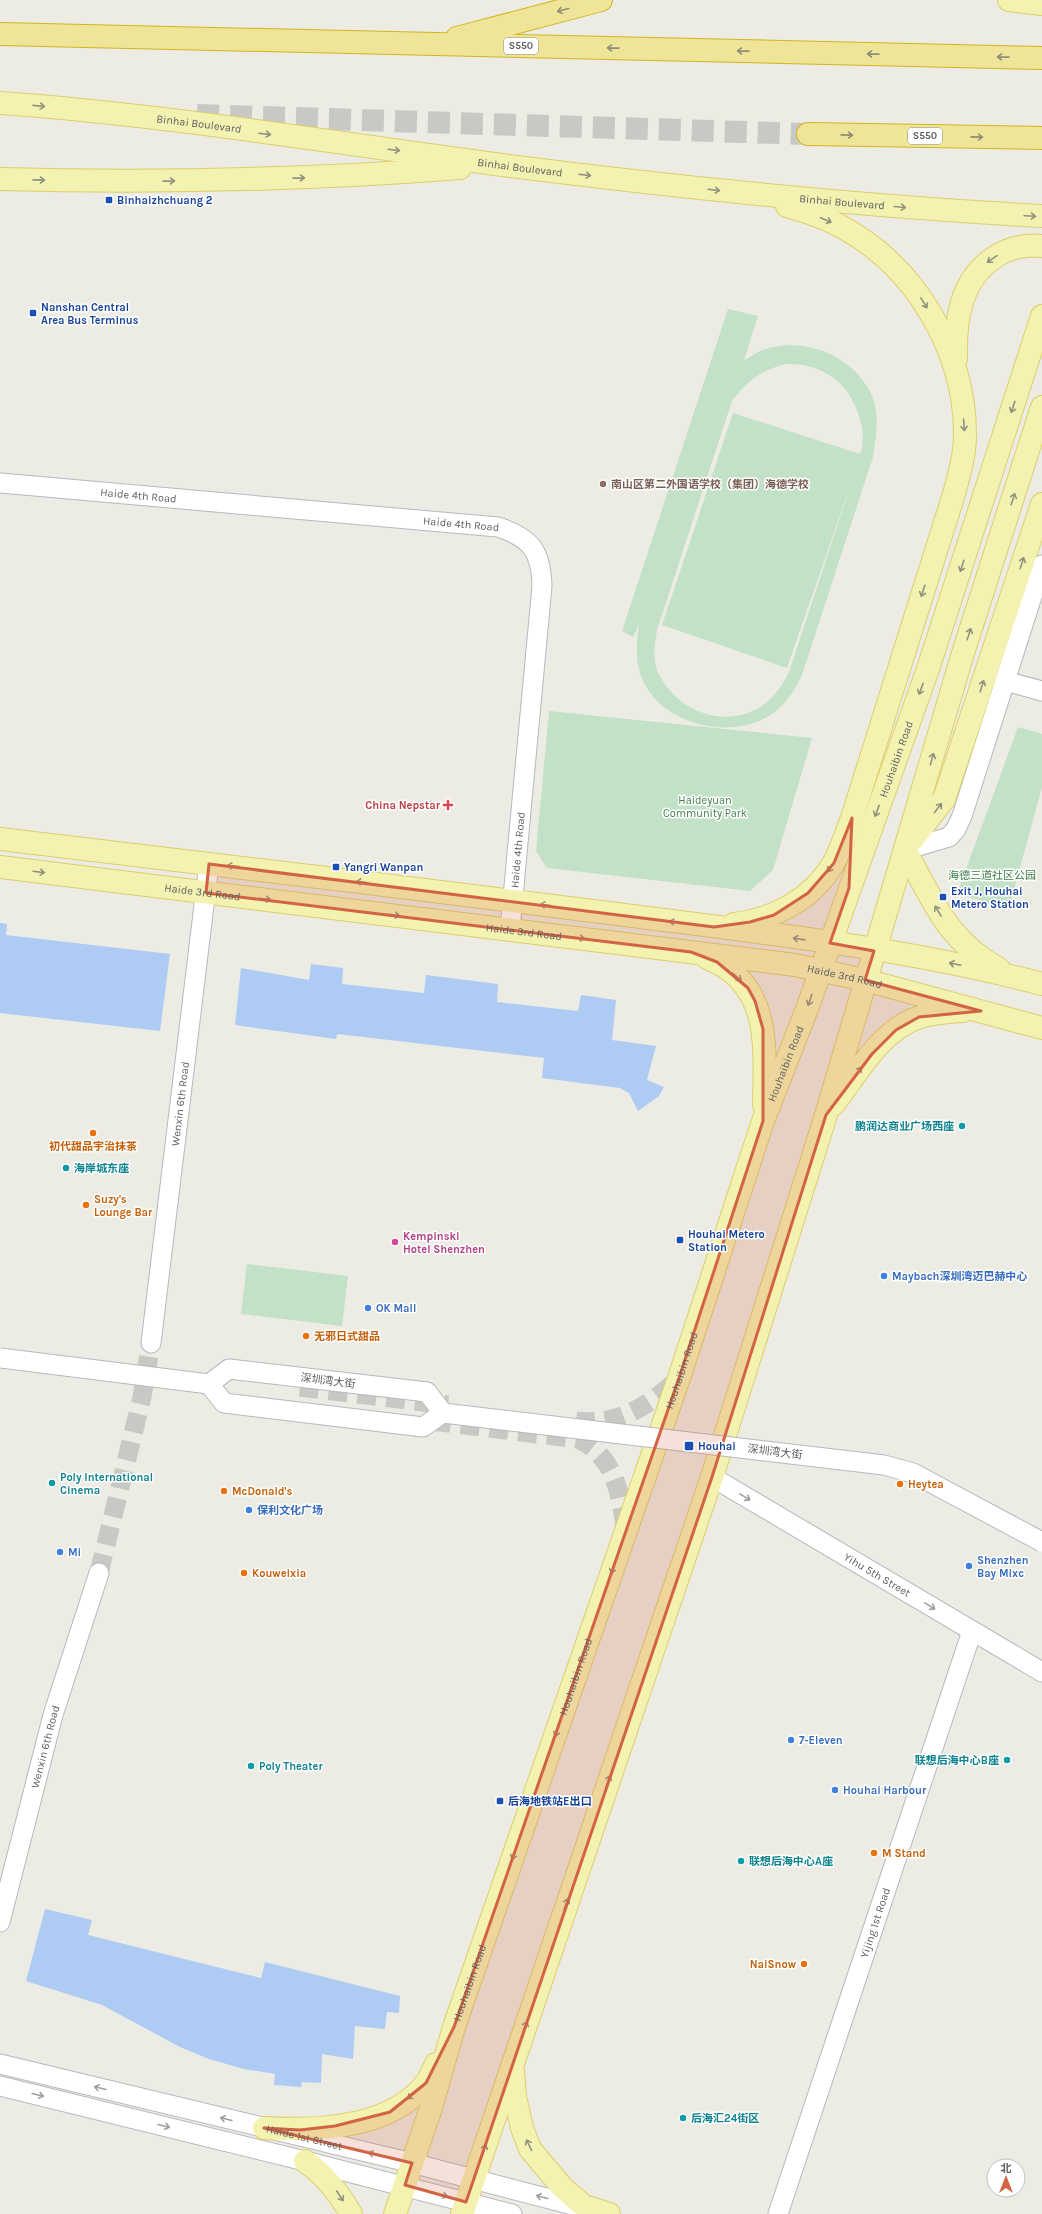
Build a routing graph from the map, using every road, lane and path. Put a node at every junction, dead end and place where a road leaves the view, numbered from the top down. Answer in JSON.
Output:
{"nodes":[{"id":1,"x":600,"y":0,"type":"edge"},
{"id":2,"x":1009,"y":0,"type":"edge"},
{"id":3,"x":1042,"y":4,"type":"edge"},
{"id":4,"x":0,"y":34,"type":"edge"},
{"id":5,"x":432,"y":44,"type":"junction"},
{"id":6,"x":1042,"y":58,"type":"edge"},
{"id":7,"x":0,"y":103,"type":"edge"},
{"id":8,"x":808,"y":134,"type":"tunnel mouth"},
{"id":9,"x":1042,"y":138,"type":"edge"},
{"id":10,"x":505,"y":165,"type":"junction"},
{"id":11,"x":0,"y":179,"type":"edge"},
{"id":12,"x":750,"y":194,"type":"junction"},
{"id":13,"x":1042,"y":216,"type":"edge"},
{"id":14,"x":1042,"y":246,"type":"edge"},
{"id":15,"x":1042,"y":316,"type":"edge"},
{"id":16,"x":956,"y":376,"type":"junction"},
{"id":17,"x":1042,"y":407,"type":"edge"},
{"id":18,"x":0,"y":483,"type":"edge"},
{"id":19,"x":1042,"y":504,"type":"edge"},
{"id":20,"x":1042,"y":565,"type":"edge"},
{"id":21,"x":1005,"y":681,"type":"junction"},
{"id":22,"x":1042,"y":691,"type":"edge"},
{"id":23,"x":852,"y":818,"type":"junction"},
{"id":24,"x":0,"y":839,"type":"edge"},
{"id":25,"x":905,"y":850,"type":"junction"},
{"id":26,"x":209,"y":864,"type":"junction"},
{"id":27,"x":0,"y":867,"type":"edge"},
{"id":28,"x":849,"y":888,"type":"junction"},
{"id":29,"x":206,"y":893,"type":"junction"},
{"id":30,"x":513,"y":901,"type":"junction"},
{"id":31,"x":714,"y":927,"type":"junction"},
{"id":32,"x":510,"y":929,"type":"junction"},
{"id":33,"x":830,"y":943,"type":"junction"},
{"id":34,"x":874,"y":950,"type":"junction"},
{"id":35,"x":691,"y":952,"type":"junction"},
{"id":36,"x":821,"y":970,"type":"junction"},
{"id":37,"x":1021,"y":979,"type":"junction"},
{"id":38,"x":865,"y":980,"type":"junction"},
{"id":39,"x":1042,"y":984,"type":"edge"},
{"id":40,"x":981,"y":1011,"type":"junction"},
{"id":41,"x":1042,"y":1028,"type":"edge"},
{"id":42,"x":826,"y":1115,"type":"junction"},
{"id":43,"x":763,"y":1121,"type":"junction"},
{"id":44,"x":151,"y":1343,"type":"tunnel mouth"},
{"id":45,"x":0,"y":1358,"type":"edge"},
{"id":46,"x":209,"y":1384,"type":"junction"},
{"id":47,"x":444,"y":1413,"type":"junction"},
{"id":48,"x":712,"y":1477,"type":"junction"},
{"id":49,"x":1042,"y":1542,"type":"edge"},
{"id":50,"x":99,"y":1573,"type":"tunnel mouth"},
{"id":51,"x":972,"y":1631,"type":"junction"},
{"id":52,"x":1042,"y":1672,"type":"edge"},
{"id":53,"x":0,"y":1922,"type":"edge"},
{"id":54,"x":454,"y":2027,"type":"junction"},
{"id":55,"x":512,"y":2063,"type":"junction"},
{"id":56,"x":0,"y":2064,"type":"edge"},
{"id":57,"x":0,"y":2086,"type":"edge"},
{"id":58,"x":264,"y":2128,"type":"junction"},
{"id":59,"x":306,"y":2161,"type":"junction"},
{"id":60,"x":412,"y":2163,"type":"junction"},
{"id":61,"x":474,"y":2179,"type":"junction"},
{"id":62,"x":405,"y":2186,"type":"junction"},
{"id":63,"x":464,"y":2208,"type":"edge"},
{"id":64,"x":351,"y":2214,"type":"edge"},
{"id":65,"x":395,"y":2214,"type":"edge"},
{"id":66,"x":512,"y":2214,"type":"edge"},
{"id":67,"x":608,"y":2214,"type":"edge"},
{"id":68,"x":778,"y":2214,"type":"edge"}],
"edges":[{"from":1,"to":5,"type":"highway","one_way":true},
{"from":2,"to":3,"type":"main road"},
{"from":4,"to":5,"type":"highway","number":"S550"},
{"from":6,"to":5,"type":"highway","number":"S550","one_way":true},
{"from":7,"to":10,"type":"main road","name":"Binhai Boulevard","one_way":true},
{"from":8,"to":9,"type":"highway","number":"S550","one_way":true},
{"from":11,"to":10,"type":"main road","one_way":true},
{"from":10,"to":12,"type":"main road","name":"Binhai Boulevard","one_way":true},
{"from":12,"to":13,"type":"main road","name":"Binhai Boulevard","one_way":true},
{"from":12,"to":16,"type":"main road","one_way":true},
{"from":14,"to":16,"type":"main road","one_way":true},
{"from":15,"to":28,"type":"main road","name":"Houhaibin Road","one_way":true},
{"from":16,"to":23,"type":"main road","one_way":true},
{"from":25,"to":17,"type":"main road","one_way":true},
{"from":18,"to":30,"type":"street","name":"Haide 4th Road"},
{"from":25,"to":19,"type":"main road","one_way":true},
{"from":20,"to":21,"type":"street"},
{"from":21,"to":22,"type":"street"},
{"from":21,"to":25,"type":"street"},
{"from":23,"to":28,"type":"main road"},
{"from":23,"to":31,"type":"main road","one_way":true},
{"from":24,"to":26,"type":"main road"},
{"from":25,"to":34,"type":"main road"},
{"from":37,"to":25,"type":"main road","one_way":true},
{"from":26,"to":29,"type":"street","name":"Wenxin 6th Road"},
{"from":30,"to":26,"type":"main road","one_way":true},
{"from":27,"to":29,"type":"main road","name":"Haide 3rd Road","one_way":true},
{"from":28,"to":33,"type":"main road","name":"Houhaibin Road"},
{"from":29,"to":32,"type":"main road","name":"Haide 3rd Road","one_way":true},
{"from":29,"to":44,"type":"street","name":"Wenxin 6th Road"},
{"from":31,"to":30,"type":"main road","one_way":true},
{"from":30,"to":32,"type":"street","name":"Haide 4th Road"},
{"from":33,"to":31,"type":"main road","one_way":true},
{"from":32,"to":35,"type":"main road","name":"Haide 3rd Road","one_way":true},
{"from":33,"to":34,"type":"main road"},
{"from":33,"to":36,"type":"main road","name":"Houhaibin Road"},
{"from":37,"to":34,"type":"main road","one_way":true},
{"from":34,"to":38,"type":"main road"},
{"from":35,"to":36,"type":"main road","name":"Haide 3rd Road"},
{"from":35,"to":43,"type":"main road","one_way":true},
{"from":36,"to":38,"type":"main road","name":"Haide 3rd Road"},
{"from":36,"to":43,"type":"main road","name":"Houhaibin Road","one_way":true},
{"from":37,"to":39,"type":"main road"},
{"from":38,"to":40,"type":"main road","name":"Haide 3rd Road"},
{"from":38,"to":42,"type":"main road"},
{"from":40,"to":41,"type":"main road","name":"Haide 3rd Road"},
{"from":42,"to":40,"type":"main road","one_way":true},
{"from":42,"to":48,"type":"main road"},
{"from":43,"to":54,"type":"main road","name":"Houhaibin Road","one_way":true},
{"from":45,"to":46,"type":"street","bridge":true},
{"from":46,"to":47,"type":"street","bridge":true},
{"from":46,"to":47,"type":"street","name":"深圳湾大街","bridge":true},
{"from":47,"to":49,"type":"street","name":"深圳湾大街","bridge":true},
{"from":48,"to":51,"type":"street","name":"Yihu 5th Street","one_way":true},
{"from":55,"to":48,"type":"main road","one_way":true},
{"from":50,"to":53,"type":"street","name":"Wenxin 6th Road"},
{"from":51,"to":52,"type":"street","name":"Yihu 5th Street"},
{"from":51,"to":68,"type":"street","name":"Yijing 1st Road"},
{"from":54,"to":58,"type":"main road","one_way":true},
{"from":54,"to":60,"type":"main road","name":"Houhaibin Road"},
{"from":61,"to":55,"type":"main road","one_way":true},
{"from":67,"to":55,"type":"main road","one_way":true},
{"from":58,"to":56,"type":"street","name":"Haide 1st Street","one_way":true},
{"from":57,"to":59,"type":"street","name":"Haide 1st Street","one_way":true},
{"from":60,"to":58,"type":"street","name":"Haide 1st Street","one_way":true},
{"from":59,"to":62,"type":"street","name":"Haide 1st Street"},
{"from":59,"to":64,"type":"main road","one_way":true},
{"from":60,"to":61,"type":"street","name":"Haide 1st Street"},
{"from":60,"to":62,"type":"main road","name":"Houhaibin Road"},
{"from":61,"to":63,"type":"main road"},
{"from":67,"to":61,"type":"street","name":"Haide 1st Street","one_way":true},
{"from":62,"to":63,"type":"street","name":"Haide 1st Street","one_way":true},
{"from":62,"to":65,"type":"main road","name":"Houhaibin Road"},
{"from":63,"to":66,"type":"street","name":"Haide 1st Street"}]}
